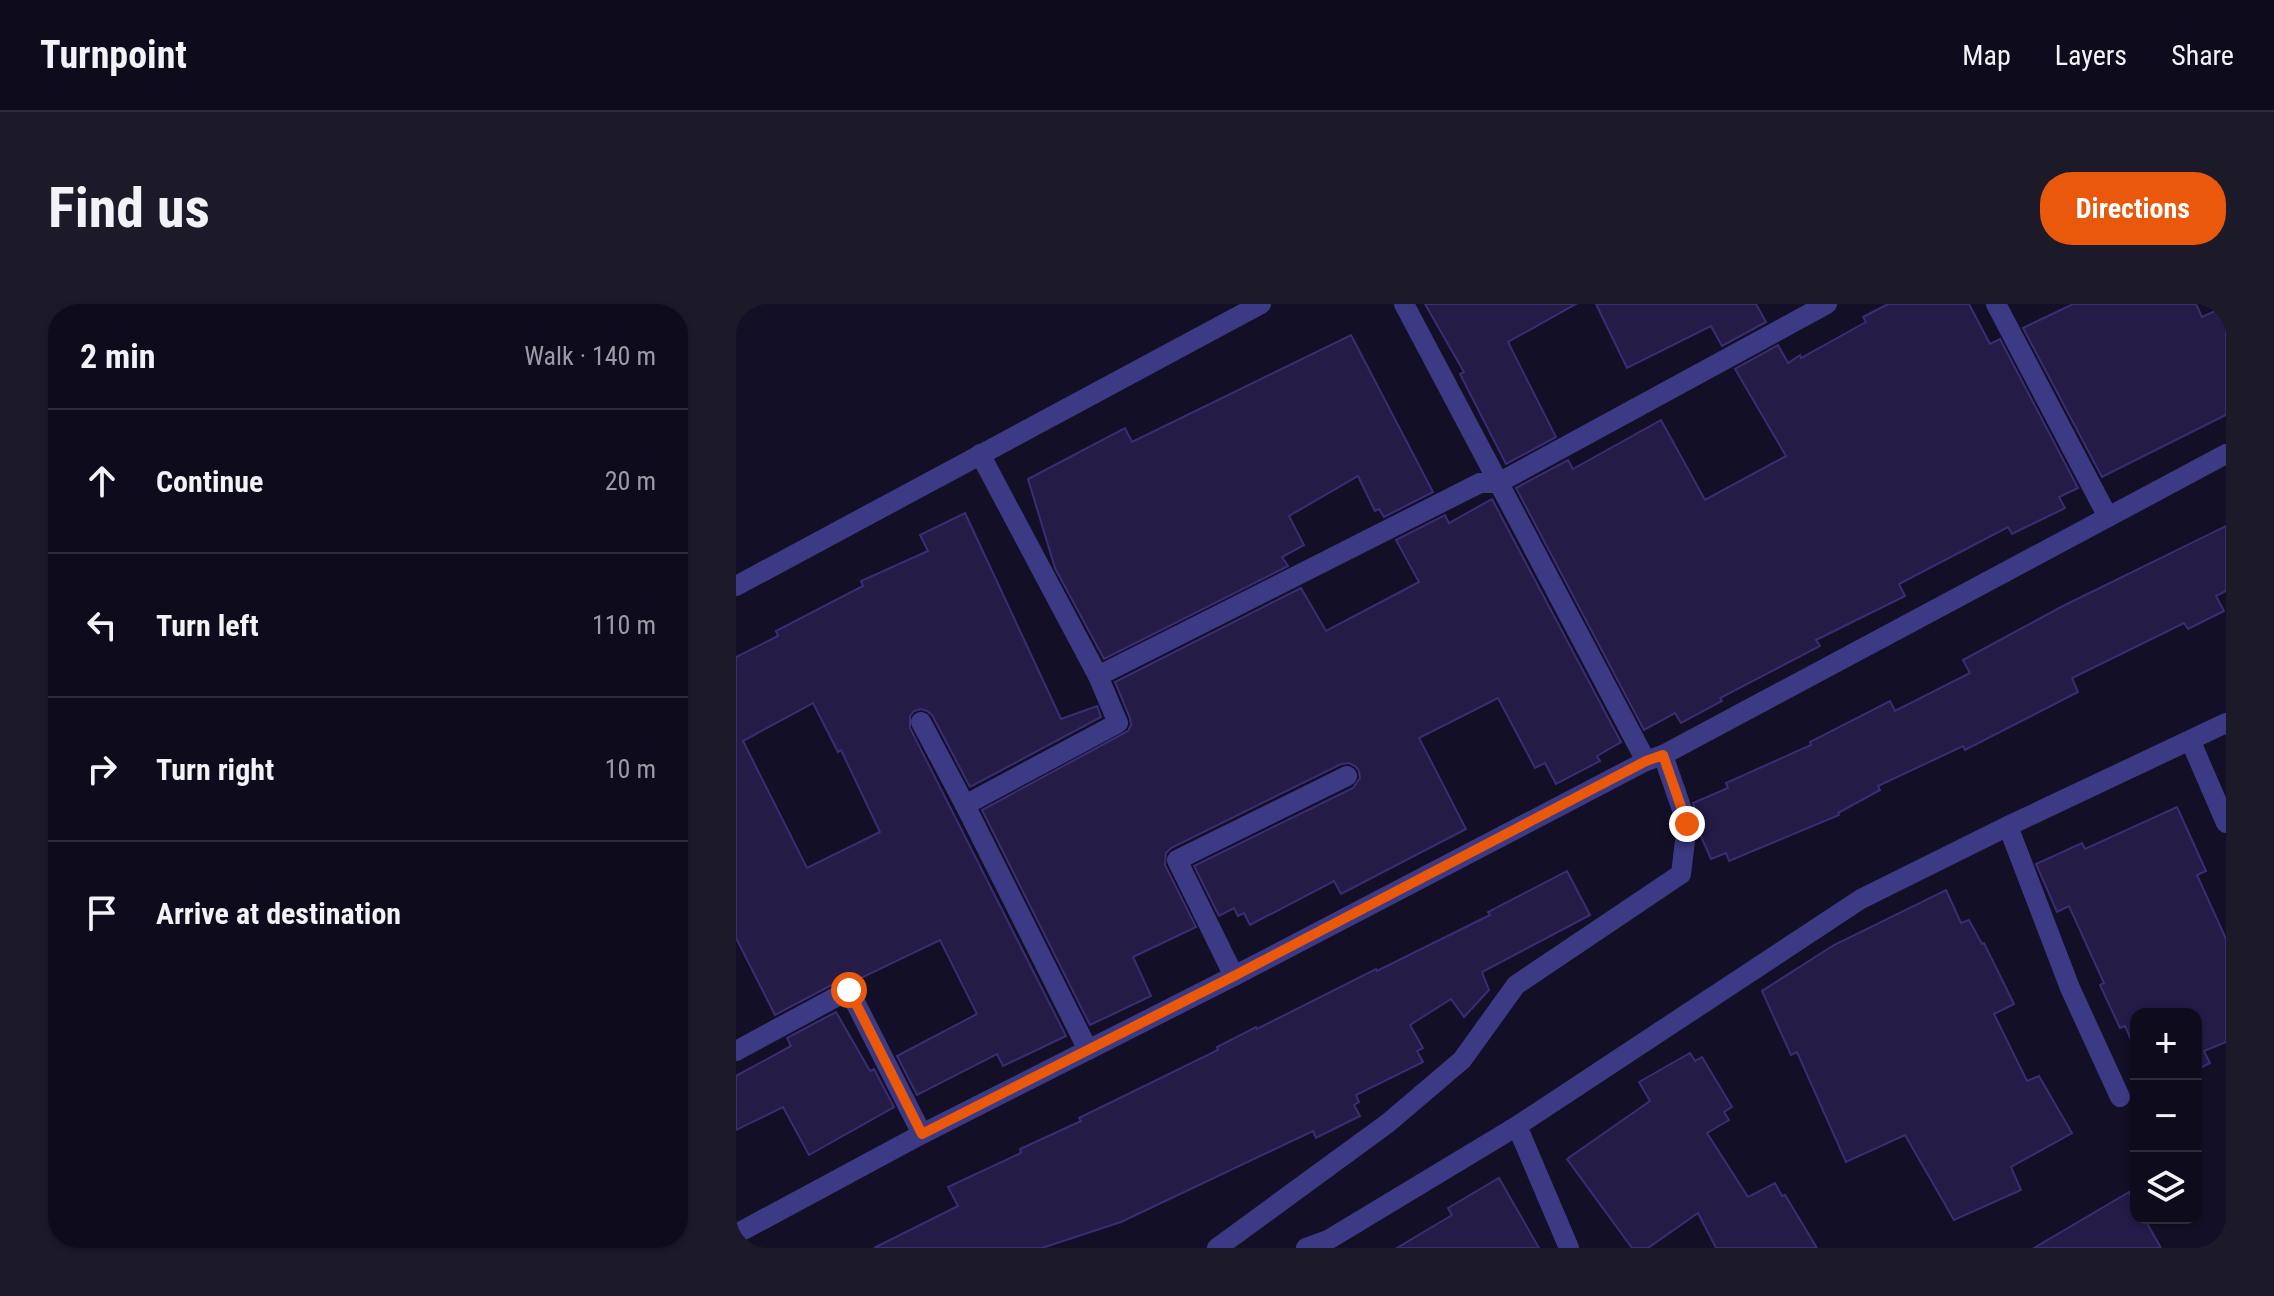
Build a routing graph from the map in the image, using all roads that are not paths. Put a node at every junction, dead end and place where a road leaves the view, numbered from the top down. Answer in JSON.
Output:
{"nodes":[{"id":1,"x":1261,"y":304,"type":"edge"},
{"id":2,"x":1404,"y":304,"type":"edge"},
{"id":3,"x":1827,"y":304,"type":"edge"},
{"id":4,"x":1996,"y":304,"type":"edge"},
{"id":5,"x":980,"y":454,"type":"junction"},
{"id":6,"x":2226,"y":454,"type":"edge"},
{"id":7,"x":1498,"y":483,"type":"junction"},
{"id":8,"x":2108,"y":517,"type":"junction"},
{"id":9,"x":736,"y":586,"type":"edge"},
{"id":10,"x":1098,"y":676,"type":"junction"},
{"id":11,"x":921,"y":722,"type":"dead end"},
{"id":12,"x":2226,"y":723,"type":"edge"},
{"id":13,"x":2191,"y":742,"type":"junction"},
{"id":14,"x":1655,"y":758,"type":"junction"},
{"id":15,"x":1347,"y":776,"type":"dead end"},
{"id":16,"x":965,"y":805,"type":"junction"},
{"id":17,"x":2226,"y":823,"type":"edge"},
{"id":18,"x":2008,"y":826,"type":"junction"},
{"id":19,"x":1234,"y":976,"type":"junction"},
{"id":20,"x":1088,"y":1050,"type":"junction"},
{"id":21,"x":736,"y":1051,"type":"edge"},
{"id":22,"x":2120,"y":1097,"type":"dead end"},
{"id":23,"x":1517,"y":1126,"type":"junction"},
{"id":24,"x":922,"y":1134,"type":"junction"},
{"id":25,"x":736,"y":1234,"type":"edge"},
{"id":26,"x":1331,"y":1244,"type":"edge"},
{"id":27,"x":1217,"y":1248,"type":"edge"},
{"id":28,"x":1306,"y":1248,"type":"edge"},
{"id":29,"x":1569,"y":1248,"type":"edge"}],
"edges":[{"from":1,"to":5,"type":"street"},
{"from":2,"to":7,"type":"street"},
{"from":3,"to":7,"type":"street"},
{"from":4,"to":8,"type":"street"},
{"from":5,"to":9,"type":"street"},
{"from":5,"to":10,"type":"street"},
{"from":6,"to":8,"type":"street"},
{"from":7,"to":10,"type":"street"},
{"from":7,"to":14,"type":"street"},
{"from":8,"to":14,"type":"street"},
{"from":10,"to":16,"type":"street"},
{"from":11,"to":16,"type":"street"},
{"from":12,"to":13,"type":"street"},
{"from":13,"to":17,"type":"street"},
{"from":13,"to":18,"type":"street"},
{"from":14,"to":19,"type":"street"},
{"from":14,"to":27,"type":"street"},
{"from":15,"to":19,"type":"street"},
{"from":16,"to":20,"type":"street"},
{"from":18,"to":22,"type":"street"},
{"from":18,"to":23,"type":"street"},
{"from":19,"to":20,"type":"street"},
{"from":20,"to":24,"type":"street"},
{"from":21,"to":24,"type":"street"},
{"from":23,"to":26,"type":"street"},
{"from":23,"to":29,"type":"street"},
{"from":24,"to":25,"type":"street"},
{"from":26,"to":28,"type":"street"}]}
